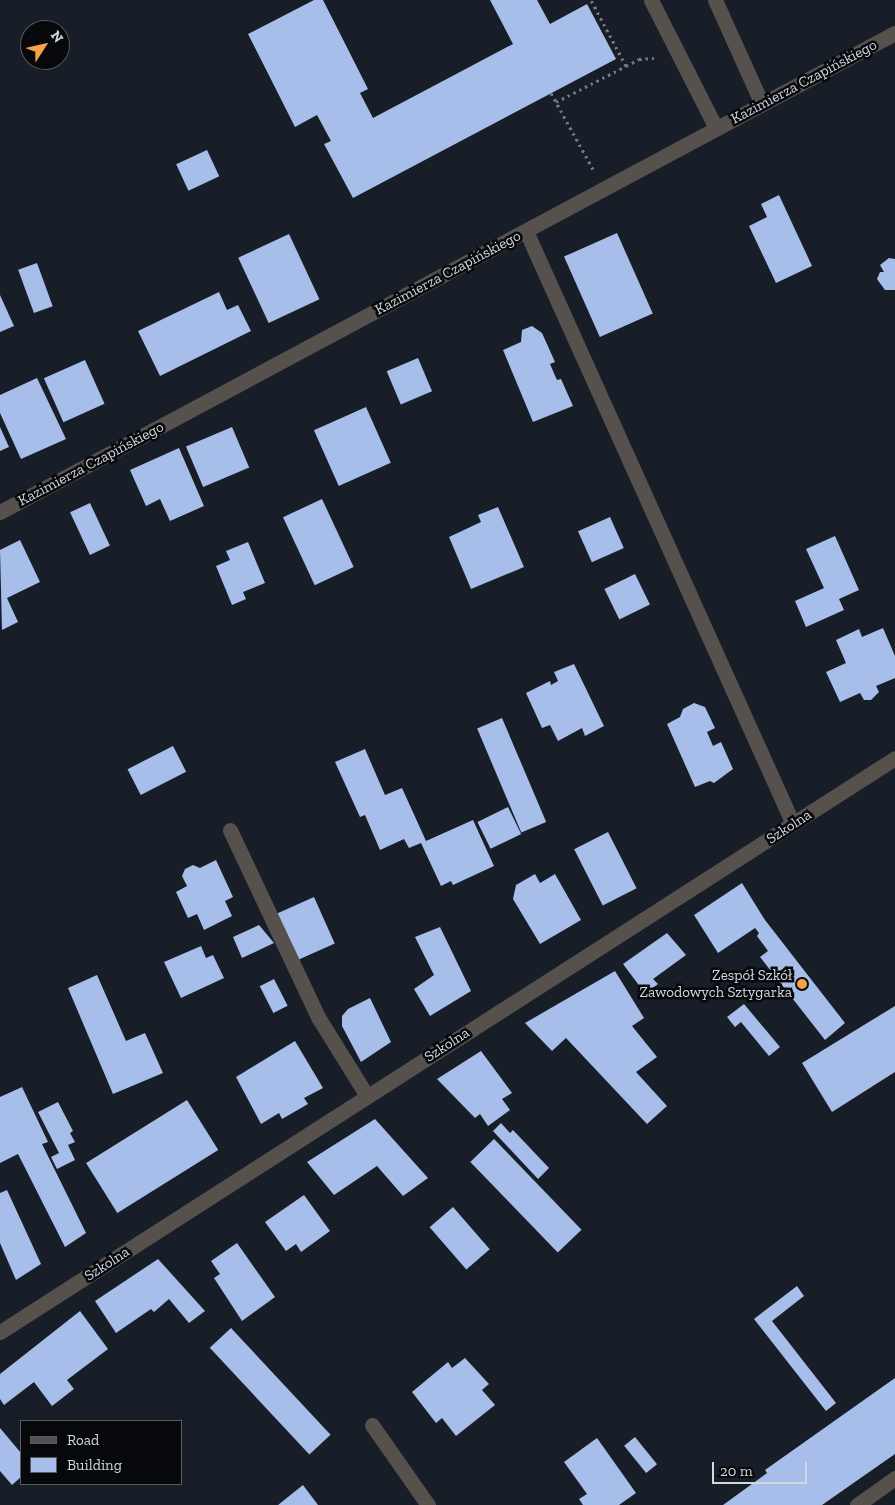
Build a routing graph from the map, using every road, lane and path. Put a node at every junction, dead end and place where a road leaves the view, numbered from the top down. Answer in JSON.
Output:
{"nodes":[{"id":1,"x":590,"y":0,"type":"edge"},
{"id":2,"x":651,"y":0,"type":"edge"},
{"id":3,"x":715,"y":0,"type":"edge"},
{"id":4,"x":895,"y":34,"type":"edge"},
{"id":5,"x":639,"y":59,"type":"dead end"},
{"id":6,"x":626,"y":66,"type":"junction"},
{"id":7,"x":551,"y":93,"type":"dead end"},
{"id":8,"x":556,"y":102,"type":"junction"},
{"id":9,"x":762,"y":104,"type":"junction"},
{"id":10,"x":716,"y":128,"type":"junction"},
{"id":11,"x":604,"y":189,"type":"junction"},
{"id":12,"x":526,"y":231,"type":"junction"},
{"id":13,"x":0,"y":512,"type":"edge"},
{"id":14,"x":895,"y":758,"type":"edge"},
{"id":15,"x":793,"y":824,"type":"junction"},
{"id":16,"x":230,"y":830,"type":"dead end"},
{"id":17,"x":367,"y":1096,"type":"junction"},
{"id":18,"x":0,"y":1332,"type":"edge"},
{"id":19,"x":372,"y":1425,"type":"dead end"},
{"id":20,"x":895,"y":1478,"type":"edge"},
{"id":21,"x":428,"y":1505,"type":"edge"},
{"id":22,"x":857,"y":1505,"type":"edge"}],
"edges":[{"from":1,"to":6,"type":"path"},
{"from":2,"to":10,"type":"street"},
{"from":3,"to":9,"type":"street"},
{"from":4,"to":9,"type":"street","name":"Kazimierza Czapińskiego"},
{"from":5,"to":6,"type":"path"},
{"from":6,"to":8,"type":"path"},
{"from":7,"to":8,"type":"path"},
{"from":8,"to":11,"type":"path"},
{"from":9,"to":10,"type":"street","name":"Kazimierza Czapińskiego"},
{"from":10,"to":11,"type":"street","name":"Kazimierza Czapińskiego"},
{"from":11,"to":12,"type":"street","name":"Kazimierza Czapińskiego"},
{"from":12,"to":13,"type":"street","name":"Kazimierza Czapińskiego"},
{"from":12,"to":15,"type":"street"},
{"from":14,"to":15,"type":"street","name":"Szkolna"},
{"from":15,"to":17,"type":"street","name":"Szkolna"},
{"from":16,"to":17,"type":"street"},
{"from":17,"to":18,"type":"street","name":"Szkolna"},
{"from":19,"to":21,"type":"street"},
{"from":20,"to":22,"type":"street"}]}
